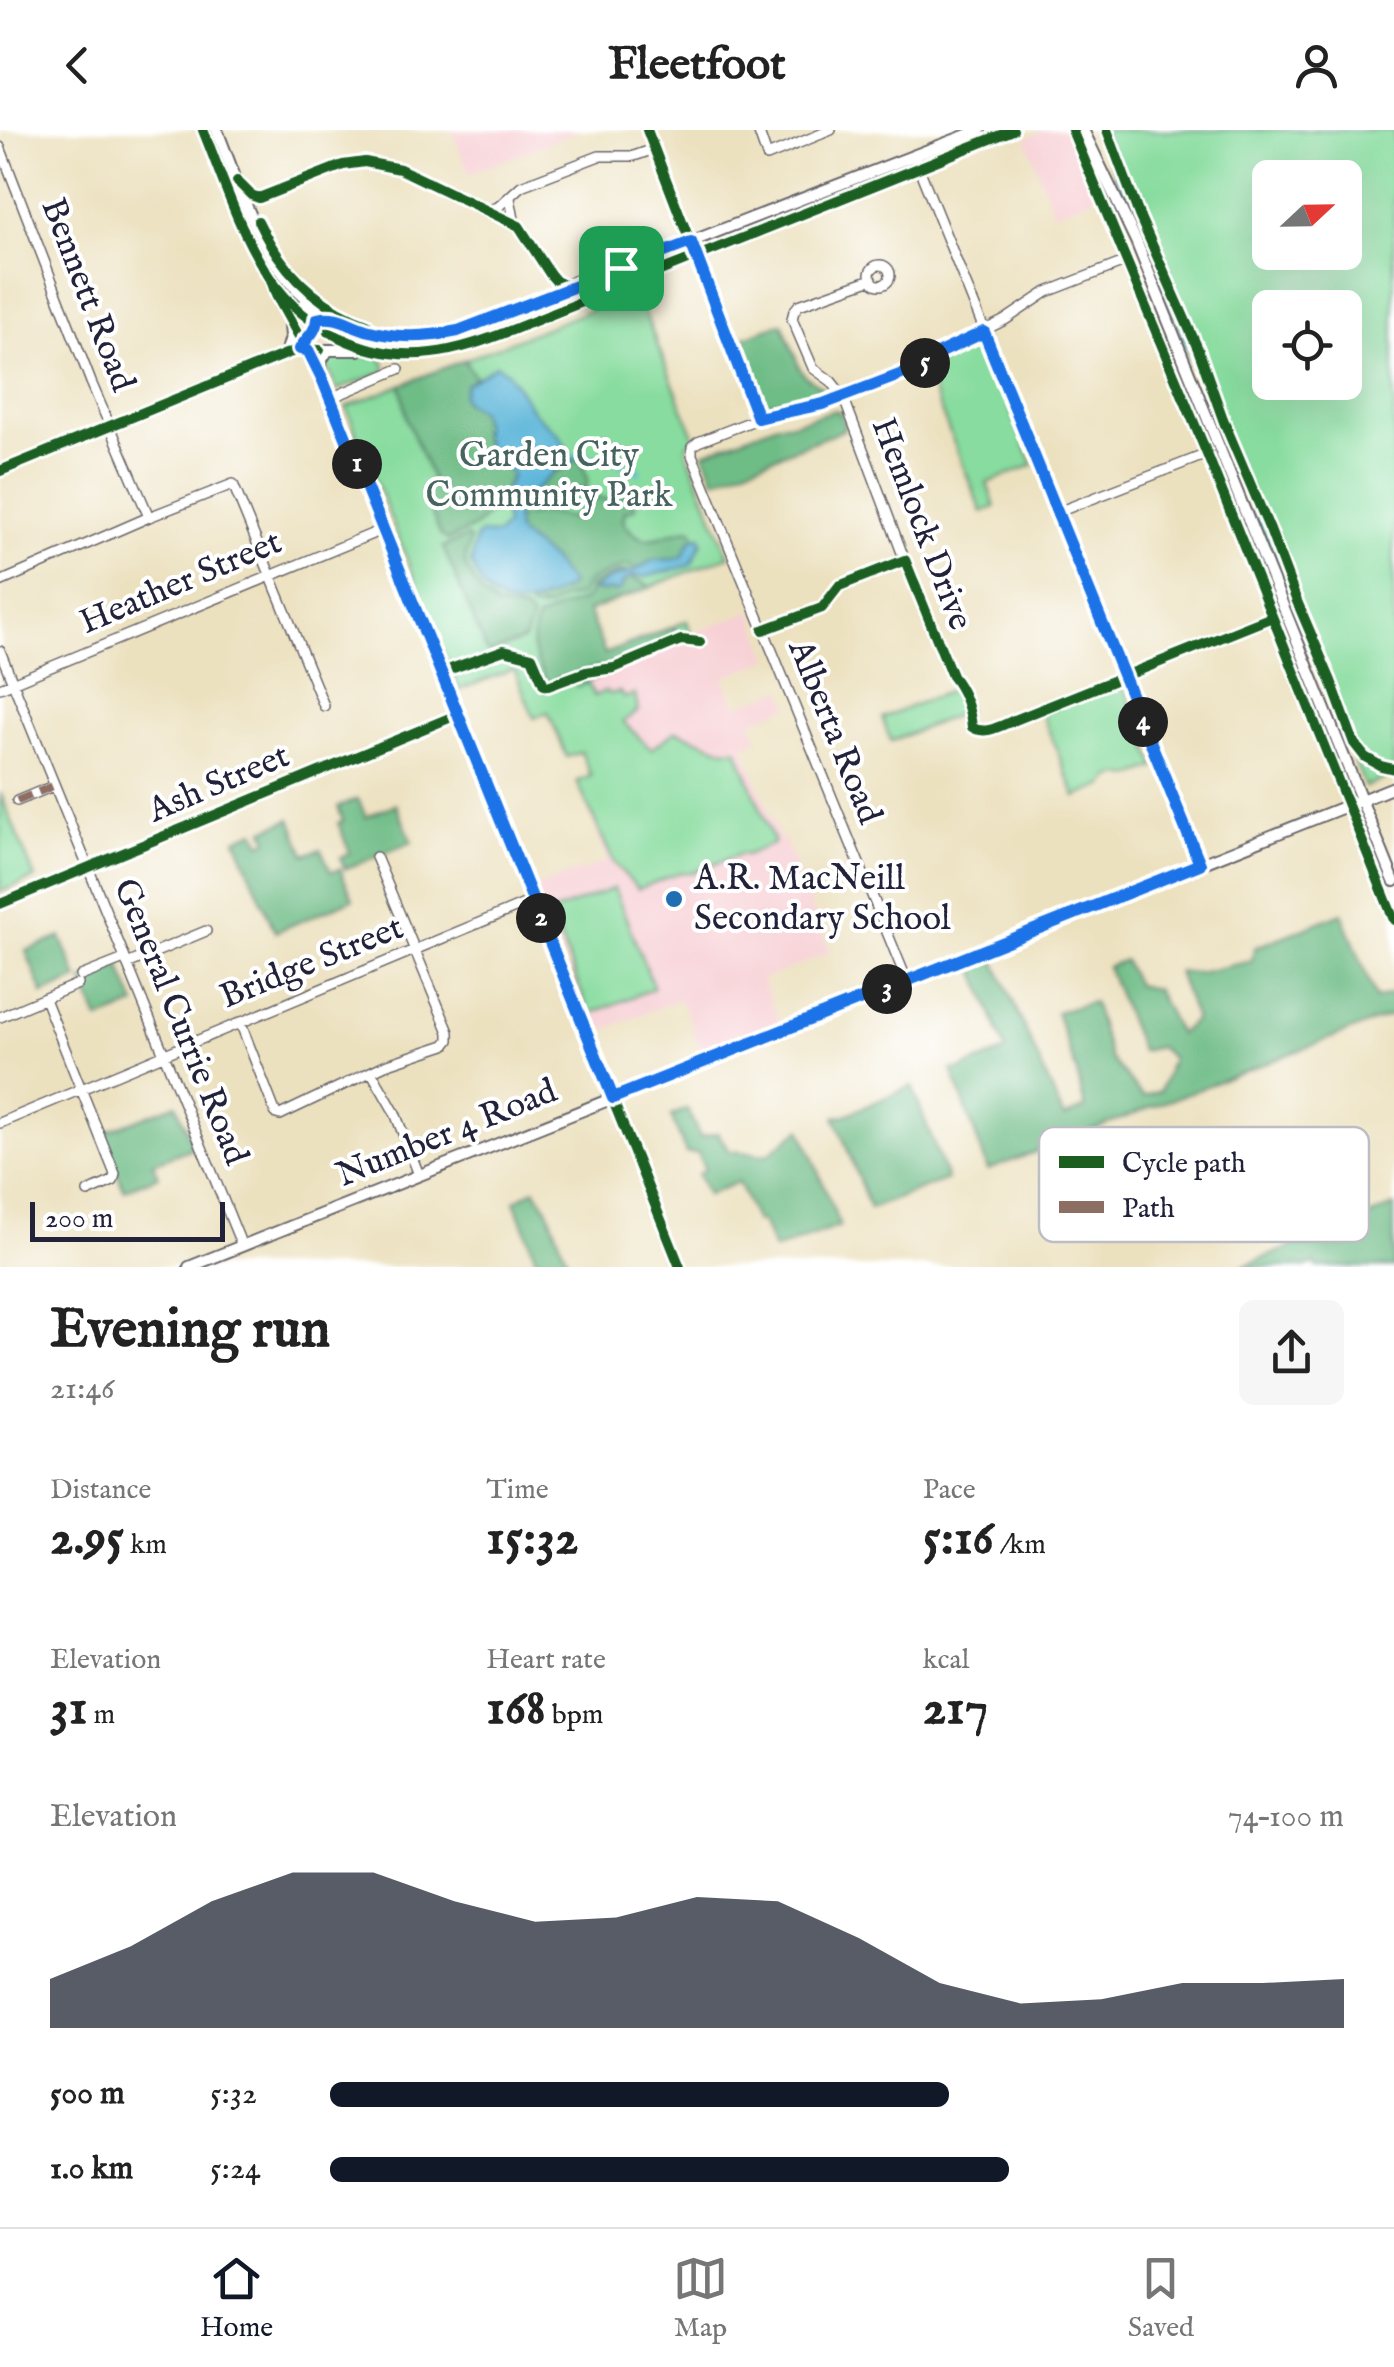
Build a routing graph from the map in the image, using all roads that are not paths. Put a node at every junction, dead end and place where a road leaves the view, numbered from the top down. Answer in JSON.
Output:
{"nodes":[{"id":1,"x":203,"y":130,"type":"edge"},
{"id":2,"x":217,"y":130,"type":"edge"},
{"id":3,"x":647,"y":130,"type":"edge"},
{"id":4,"x":758,"y":130,"type":"edge"},
{"id":5,"x":831,"y":130,"type":"edge"},
{"id":6,"x":980,"y":130,"type":"edge"},
{"id":7,"x":1013,"y":130,"type":"edge"},
{"id":8,"x":1072,"y":130,"type":"edge"},
{"id":9,"x":1083,"y":130,"type":"edge"},
{"id":10,"x":0,"y":147,"type":"edge"},
{"id":11,"x":654,"y":149,"type":"junction"},
{"id":12,"x":914,"y":156,"type":"junction"},
{"id":13,"x":918,"y":168,"type":"junction"},
{"id":14,"x":238,"y":181,"type":"junction"},
{"id":15,"x":510,"y":198,"type":"junction"},
{"id":16,"x":486,"y":211,"type":"junction"},
{"id":17,"x":519,"y":226,"type":"junction"},
{"id":18,"x":691,"y":242,"type":"junction"},
{"id":19,"x":696,"y":257,"type":"junction"},
{"id":20,"x":1127,"y":261,"type":"junction"},
{"id":21,"x":279,"y":268,"type":"junction"},
{"id":22,"x":621,"y":268,"type":"junction"},
{"id":23,"x":872,"y":279,"type":"dead end"},
{"id":24,"x":271,"y":280,"type":"junction"},
{"id":25,"x":332,"y":316,"type":"junction"},
{"id":26,"x":289,"y":319,"type":"junction"},
{"id":27,"x":315,"y":321,"type":"junction"},
{"id":28,"x":984,"y":332,"type":"junction"},
{"id":29,"x":304,"y":347,"type":"junction"},
{"id":30,"x":329,"y":350,"type":"junction"},
{"id":31,"x":375,"y":350,"type":"junction"},
{"id":32,"x":286,"y":354,"type":"junction"},
{"id":33,"x":400,"y":370,"type":"dead end"},
{"id":34,"x":322,"y":378,"type":"junction"},
{"id":35,"x":842,"y":396,"type":"junction"},
{"id":36,"x":331,"y":398,"type":"junction"},
{"id":37,"x":758,"y":418,"type":"junction"},
{"id":38,"x":109,"y":426,"type":"junction"},
{"id":39,"x":1220,"y":449,"type":"junction"},
{"id":40,"x":1207,"y":454,"type":"junction"},
{"id":41,"x":0,"y":471,"type":"edge"},
{"id":42,"x":1058,"y":512,"type":"junction"},
{"id":43,"x":149,"y":517,"type":"junction"},
{"id":44,"x":384,"y":529,"type":"junction"},
{"id":45,"x":905,"y":560,"type":"junction"},
{"id":46,"x":271,"y":576,"type":"junction"},
{"id":47,"x":0,"y":582,"type":"edge"},
{"id":48,"x":1272,"y":616,"type":"junction"},
{"id":49,"x":763,"y":630,"type":"junction"},
{"id":50,"x":0,"y":651,"type":"edge"},
{"id":51,"x":1124,"y":676,"type":"junction"},
{"id":52,"x":13,"y":683,"type":"junction"},
{"id":53,"x":0,"y":688,"type":"edge"},
{"id":54,"x":324,"y":706,"type":"dead end"},
{"id":55,"x":459,"y":714,"type":"junction"},
{"id":56,"x":53,"y":786,"type":"junction"},
{"id":57,"x":1394,"y":787,"type":"edge"},
{"id":58,"x":1362,"y":800,"type":"junction"},
{"id":59,"x":16,"y":801,"type":"dead end"},
{"id":60,"x":1348,"y":806,"type":"junction"},
{"id":61,"x":376,"y":857,"type":"dead end"},
{"id":62,"x":1200,"y":864,"type":"junction"},
{"id":63,"x":88,"y":868,"type":"junction"},
{"id":64,"x":1394,"y":881,"type":"edge"},
{"id":65,"x":534,"y":900,"type":"junction"},
{"id":66,"x":0,"y":904,"type":"edge"},
{"id":67,"x":1394,"y":920,"type":"edge"},
{"id":68,"x":206,"y":931,"type":"dead end"},
{"id":69,"x":415,"y":950,"type":"junction"},
{"id":70,"x":125,"y":962,"type":"junction"},
{"id":71,"x":907,"y":981,"type":"junction"},
{"id":72,"x":45,"y":998,"type":"junction"},
{"id":73,"x":0,"y":1017,"type":"edge"},
{"id":74,"x":240,"y":1022,"type":"junction"},
{"id":75,"x":165,"y":1055,"type":"junction"},
{"id":76,"x":372,"y":1073,"type":"junction"},
{"id":77,"x":81,"y":1090,"type":"junction"},
{"id":78,"x":613,"y":1098,"type":"junction"},
{"id":79,"x":0,"y":1122,"type":"edge"},
{"id":80,"x":419,"y":1176,"type":"junction"},
{"id":81,"x":88,"y":1192,"type":"dead end"},
{"id":82,"x":242,"y":1246,"type":"junction"},
{"id":83,"x":189,"y":1267,"type":"edge"},
{"id":84,"x":680,"y":1267,"type":"edge"}],
"edges":[{"from":1,"to":24,"type":"main road"},
{"from":2,"to":14,"type":"main road"},
{"from":3,"to":11,"type":"street"},
{"from":4,"to":5,"type":"street"},
{"from":6,"to":12,"type":"main road"},
{"from":7,"to":13,"type":"main road"},
{"from":8,"to":20,"type":"main road"},
{"from":9,"to":39,"type":"main road"},
{"from":10,"to":38,"type":"street","name":"Bennett Road"},
{"from":11,"to":15,"type":"street"},
{"from":11,"to":18,"type":"street"},
{"from":12,"to":13,"type":"street"},
{"from":12,"to":18,"type":"main road"},
{"from":13,"to":19,"type":"main road"},
{"from":13,"to":28,"type":"street"},
{"from":14,"to":16,"type":"street"},
{"from":14,"to":21,"type":"main road"},
{"from":15,"to":16,"type":"street"},
{"from":15,"to":17,"type":"street"},
{"from":16,"to":17,"type":"street"},
{"from":17,"to":22,"type":"street"},
{"from":18,"to":19,"type":"street"},
{"from":18,"to":22,"type":"main road"},
{"from":19,"to":31,"type":"main road"},
{"from":19,"to":37,"type":"street"},
{"from":20,"to":28,"type":"street"},
{"from":20,"to":40,"type":"main road"},
{"from":21,"to":25,"type":"main road"},
{"from":21,"to":27,"type":"main road"},
{"from":22,"to":25,"type":"main road"},
{"from":23,"to":35,"type":"street","name":"Hemlock Drive"},
{"from":24,"to":26,"type":"main road"},
{"from":24,"to":27,"type":"main road"},
{"from":25,"to":27,"type":"main road"},
{"from":26,"to":29,"type":"main road"},
{"from":26,"to":32,"type":"main road"},
{"from":27,"to":29,"type":"main road"},
{"from":27,"to":31,"type":"main road"},
{"from":28,"to":35,"type":"street"},
{"from":28,"to":42,"type":"street"},
{"from":29,"to":30,"type":"main road"},
{"from":29,"to":32,"type":"street"},
{"from":29,"to":34,"type":"street"},
{"from":30,"to":31,"type":"main road"},
{"from":30,"to":34,"type":"main road"},
{"from":32,"to":38,"type":"street"},
{"from":33,"to":36,"type":"street"},
{"from":34,"to":36,"type":"street"},
{"from":35,"to":37,"type":"street"},
{"from":35,"to":45,"type":"street","name":"Hemlock Drive"},
{"from":36,"to":44,"type":"street"},
{"from":37,"to":49,"type":"street","name":"Alberta Road"},
{"from":38,"to":41,"type":"street"},
{"from":38,"to":43,"type":"street","name":"Bennett Road"},
{"from":39,"to":40,"type":"main road"},
{"from":39,"to":58,"type":"main road"},
{"from":40,"to":42,"type":"street"},
{"from":40,"to":48,"type":"main road"},
{"from":42,"to":51,"type":"street"},
{"from":43,"to":46,"type":"street"},
{"from":43,"to":47,"type":"street"},
{"from":44,"to":46,"type":"street","name":"Heather Street"},
{"from":44,"to":55,"type":"street"},
{"from":45,"to":49,"type":"street"},
{"from":45,"to":51,"type":"street","name":"Hemlock Drive"},
{"from":46,"to":52,"type":"street","name":"Heather Street"},
{"from":46,"to":54,"type":"street"},
{"from":48,"to":51,"type":"street"},
{"from":48,"to":60,"type":"main road"},
{"from":49,"to":71,"type":"street","name":"Alberta Road"},
{"from":50,"to":52,"type":"street","name":"General Currie Road"},
{"from":51,"to":62,"type":"street"},
{"from":52,"to":53,"type":"street","name":"Heather Street"},
{"from":52,"to":56,"type":"street","name":"General Currie Road"},
{"from":55,"to":63,"type":"street","name":"Ash Street"},
{"from":55,"to":65,"type":"street"},
{"from":56,"to":59,"type":"street"},
{"from":56,"to":63,"type":"street","name":"General Currie Road"},
{"from":57,"to":58,"type":"main road","name":"Number 4 Road"},
{"from":58,"to":60,"type":"main road","name":"Number 4 Road"},
{"from":58,"to":64,"type":"main road"},
{"from":60,"to":62,"type":"main road","name":"Number 4 Road"},
{"from":60,"to":67,"type":"main road"},
{"from":61,"to":69,"type":"street"},
{"from":62,"to":71,"type":"main road","name":"Number 4 Road"},
{"from":63,"to":66,"type":"street","name":"Ash Street"},
{"from":63,"to":70,"type":"street","name":"General Currie Road"},
{"from":65,"to":69,"type":"street","name":"Bridge Street"},
{"from":65,"to":78,"type":"street"},
{"from":68,"to":70,"type":"street"},
{"from":69,"to":74,"type":"street","name":"Bridge Street"},
{"from":69,"to":76,"type":"street"},
{"from":70,"to":72,"type":"street"},
{"from":70,"to":75,"type":"street","name":"General Currie Road"},
{"from":71,"to":78,"type":"main road","name":"Number 4 Road"},
{"from":72,"to":73,"type":"street"},
{"from":72,"to":77,"type":"street"},
{"from":74,"to":75,"type":"street","name":"Bridge Street"},
{"from":74,"to":76,"type":"street"},
{"from":75,"to":77,"type":"street","name":"Bridge Street"},
{"from":75,"to":82,"type":"street","name":"General Currie Road"},
{"from":76,"to":80,"type":"street"},
{"from":77,"to":79,"type":"street","name":"Bridge Street"},
{"from":77,"to":81,"type":"street"},
{"from":78,"to":80,"type":"main road","name":"Number 4 Road"},
{"from":78,"to":84,"type":"street"},
{"from":80,"to":82,"type":"main road","name":"Number 4 Road"},
{"from":82,"to":83,"type":"main road","name":"Number 4 Road"}]}
